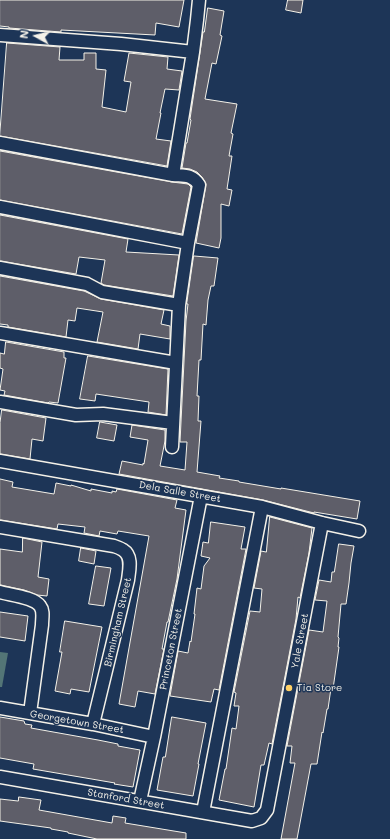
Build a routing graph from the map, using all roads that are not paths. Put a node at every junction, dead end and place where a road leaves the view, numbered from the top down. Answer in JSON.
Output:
{"nodes":[{"id":1,"x":199,"y":0,"type":"edge"},
{"id":2,"x":0,"y":35,"type":"edge"},
{"id":3,"x":193,"y":52,"type":"junction"},
{"id":4,"x":0,"y":142,"type":"edge"},
{"id":5,"x":173,"y":175,"type":"junction"},
{"id":6,"x":0,"y":207,"type":"edge"},
{"id":7,"x":188,"y":243,"type":"junction"},
{"id":8,"x":0,"y":268,"type":"edge"},
{"id":9,"x":180,"y":305,"type":"junction"},
{"id":10,"x":0,"y":333,"type":"edge"},
{"id":11,"x":176,"y":363,"type":"junction"},
{"id":12,"x":0,"y":402,"type":"edge"},
{"id":13,"x":173,"y":423,"type":"junction"},
{"id":14,"x":172,"y":446,"type":"dead end"},
{"id":15,"x":0,"y":461,"type":"edge"},
{"id":16,"x":201,"y":496,"type":"junction"},
{"id":17,"x":262,"y":507,"type":"junction"},
{"id":18,"x":322,"y":523,"type":"junction"},
{"id":19,"x":0,"y":527,"type":"edge"},
{"id":20,"x":359,"y":531,"type":"dead end"},
{"id":21,"x":0,"y":592,"type":"edge"},
{"id":22,"x":0,"y":708,"type":"edge"},
{"id":23,"x":30,"y":713,"type":"junction"},
{"id":24,"x":93,"y":724,"type":"junction"},
{"id":25,"x":154,"y":737,"type":"junction"},
{"id":26,"x":0,"y":777,"type":"edge"},
{"id":27,"x":140,"y":801,"type":"junction"},
{"id":28,"x":203,"y":812,"type":"junction"},
{"id":29,"x":252,"y":821,"type":"joint"}],
"edges":[{"from":1,"to":3,"type":"street"},
{"from":2,"to":3,"type":"street"},
{"from":3,"to":5,"type":"street"},
{"from":4,"to":5,"type":"street"},
{"from":5,"to":7,"type":"street"},
{"from":6,"to":7,"type":"street"},
{"from":7,"to":9,"type":"street"},
{"from":8,"to":9,"type":"street"},
{"from":9,"to":11,"type":"street"},
{"from":10,"to":11,"type":"street"},
{"from":11,"to":13,"type":"street"},
{"from":12,"to":13,"type":"street"},
{"from":13,"to":14,"type":"street"},
{"from":15,"to":16,"type":"street","name":"Dela Salle Street"},
{"from":16,"to":17,"type":"street","name":"Dela Salle Street"},
{"from":16,"to":25,"type":"street","name":"Princeton Street"},
{"from":17,"to":18,"type":"street","name":"Dela Salle Street"},
{"from":17,"to":28,"type":"street"},
{"from":18,"to":20,"type":"street","name":"Dela Salle Street"},
{"from":18,"to":29,"type":"street","name":"Yale Street"},
{"from":19,"to":24,"type":"street","name":"Birmingham Street"},
{"from":21,"to":23,"type":"street"},
{"from":22,"to":23,"type":"street","name":"Georgetown Street"},
{"from":23,"to":24,"type":"street","name":"Georgetown Street"},
{"from":24,"to":25,"type":"street","name":"Georgetown Street"},
{"from":25,"to":27,"type":"street","name":"Princeton Street"},
{"from":26,"to":27,"type":"street","name":"Stanford Street"},
{"from":27,"to":28,"type":"street","name":"Stanford Street"},
{"from":28,"to":29,"type":"street","name":"Stanford Street"}]}
